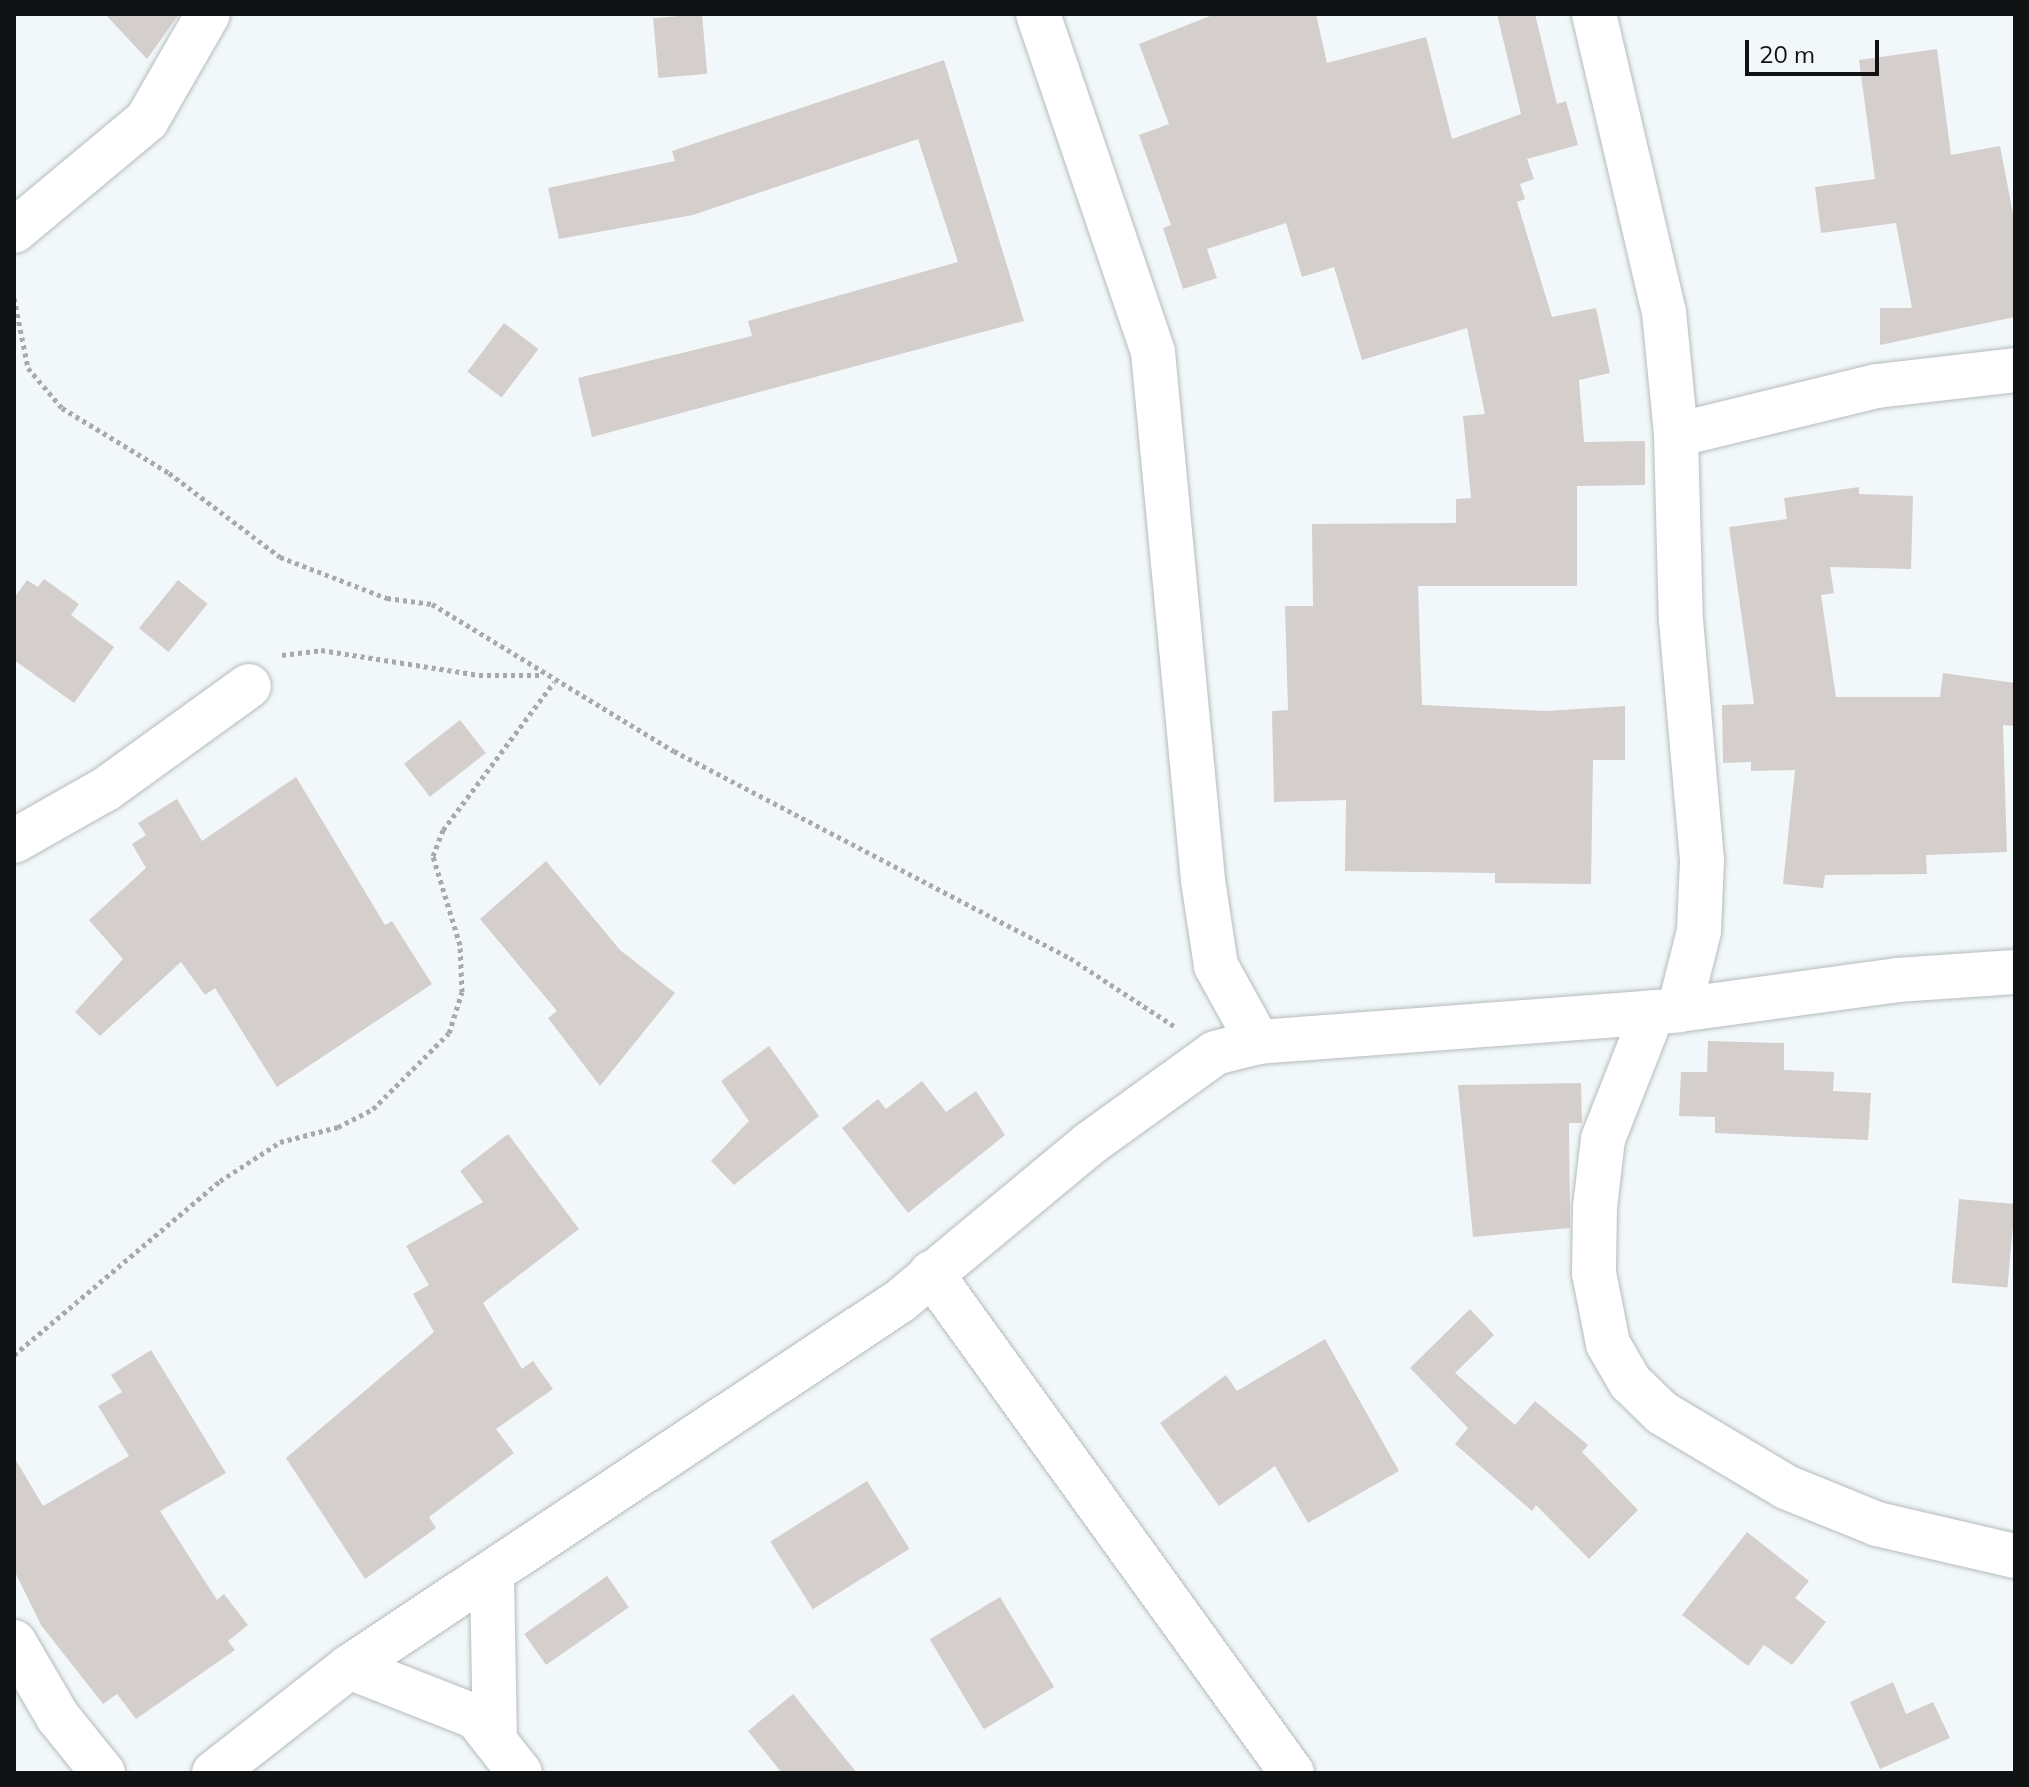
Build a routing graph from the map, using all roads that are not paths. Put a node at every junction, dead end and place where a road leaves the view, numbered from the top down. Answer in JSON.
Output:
{"nodes":[{"id":1,"x":208,"y":14,"type":"edge"},
{"id":2,"x":1038,"y":14,"type":"edge"},
{"id":3,"x":1594,"y":14,"type":"edge"},
{"id":4,"x":14,"y":231,"type":"edge"},
{"id":5,"x":2015,"y":370,"type":"edge"},
{"id":6,"x":1676,"y":435,"type":"junction"},
{"id":7,"x":249,"y":686,"type":"road end"},
{"id":8,"x":14,"y":841,"type":"edge"},
{"id":9,"x":2015,"y":972,"type":"edge"},
{"id":10,"x":1666,"y":1011,"type":"junction"},
{"id":11,"x":1258,"y":1042,"type":"junction"},
{"id":12,"x":931,"y":1273,"type":"junction"},
{"id":13,"x":2015,"y":1556,"type":"edge"},
{"id":14,"x":492,"y":1573,"type":"junction"},
{"id":15,"x":14,"y":1642,"type":"edge"},
{"id":16,"x":349,"y":1667,"type":"junction"},
{"id":17,"x":495,"y":1737,"type":"junction"},
{"id":18,"x":103,"y":1773,"type":"edge"},
{"id":19,"x":214,"y":1773,"type":"edge"},
{"id":20,"x":520,"y":1773,"type":"edge"},
{"id":21,"x":1292,"y":1773,"type":"edge"}],
"edges":[{"from":1,"to":4,"type":"street"},
{"from":2,"to":11,"type":"street"},
{"from":3,"to":6,"type":"street"},
{"from":5,"to":6,"type":"street"},
{"from":6,"to":10,"type":"street"},
{"from":7,"to":8,"type":"street"},
{"from":9,"to":10,"type":"street"},
{"from":10,"to":11,"type":"street"},
{"from":10,"to":13,"type":"street"},
{"from":11,"to":12,"type":"street"},
{"from":12,"to":14,"type":"street"},
{"from":12,"to":21,"type":"street"},
{"from":14,"to":16,"type":"street"},
{"from":14,"to":17,"type":"street"},
{"from":15,"to":18,"type":"street"},
{"from":16,"to":17,"type":"street"},
{"from":16,"to":19,"type":"street"},
{"from":17,"to":20,"type":"street"}]}
